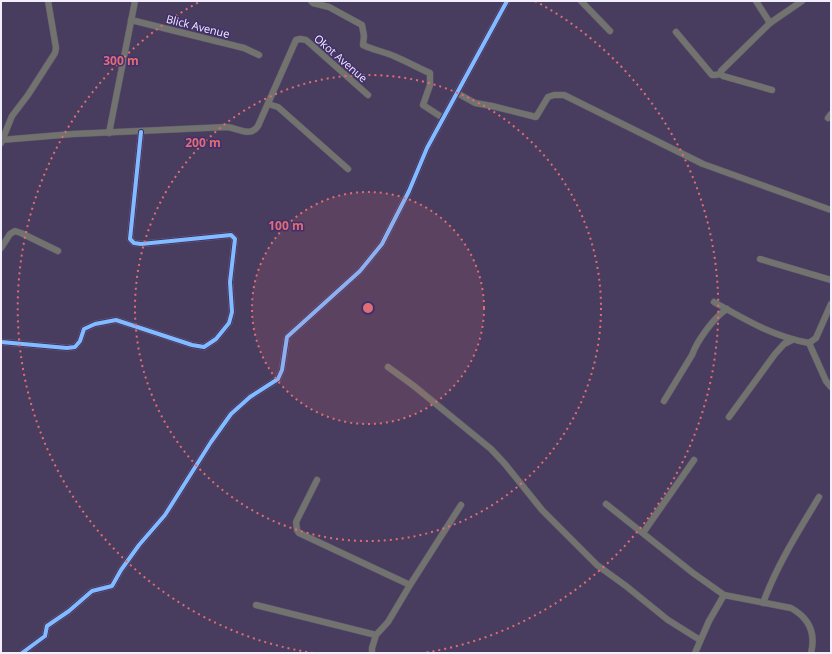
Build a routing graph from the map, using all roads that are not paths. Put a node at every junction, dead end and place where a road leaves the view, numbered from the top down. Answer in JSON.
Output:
{"nodes":[{"id":1,"x":48,"y":1,"type":"edge"},
{"id":2,"x":135,"y":1,"type":"edge"},
{"id":3,"x":312,"y":1,"type":"edge"},
{"id":4,"x":507,"y":1,"type":"edge"},
{"id":5,"x":581,"y":1,"type":"edge"},
{"id":6,"x":756,"y":1,"type":"edge"},
{"id":7,"x":802,"y":1,"type":"edge"},
{"id":8,"x":131,"y":20,"type":"junction"},
{"id":9,"x":770,"y":23,"type":"junction"},
{"id":10,"x":610,"y":31,"type":"dead end"},
{"id":11,"x":676,"y":32,"type":"dead end"},
{"id":12,"x":259,"y":55,"type":"dead end"},
{"id":13,"x":721,"y":74,"type":"junction"},
{"id":14,"x":772,"y":90,"type":"dead end"},
{"id":15,"x":457,"y":93,"type":"junction"},
{"id":16,"x":368,"y":95,"type":"dead end"},
{"id":17,"x":268,"y":104,"type":"junction"},
{"id":18,"x":444,"y":118,"type":"junction"},
{"id":19,"x":109,"y":132,"type":"junction"},
{"id":20,"x":141,"y":132,"type":"junction"},
{"id":21,"x":2,"y":141,"type":"edge"},
{"id":22,"x":348,"y":169,"type":"dead end"},
{"id":23,"x":831,"y":210,"type":"edge"},
{"id":24,"x":1,"y":248,"type":"edge"},
{"id":25,"x":58,"y":251,"type":"dead end"},
{"id":26,"x":760,"y":259,"type":"dead end"},
{"id":27,"x":831,"y":280,"type":"edge"},
{"id":28,"x":714,"y":302,"type":"dead end"},
{"id":29,"x":831,"y":304,"type":"edge"},
{"id":30,"x":727,"y":309,"type":"junction"},
{"id":31,"x":792,"y":340,"type":"junction"},
{"id":32,"x":1,"y":342,"type":"edge"},
{"id":33,"x":808,"y":343,"type":"junction"},
{"id":34,"x":388,"y":367,"type":"dead end"},
{"id":35,"x":831,"y":387,"type":"edge"},
{"id":36,"x":664,"y":401,"type":"dead end"},
{"id":37,"x":729,"y":417,"type":"dead end"},
{"id":38,"x":694,"y":460,"type":"dead end"},
{"id":39,"x":317,"y":480,"type":"dead end"},
{"id":40,"x":819,"y":497,"type":"dead end"},
{"id":41,"x":606,"y":504,"type":"dead end"},
{"id":42,"x":461,"y":505,"type":"dead end"},
{"id":43,"x":643,"y":533,"type":"junction"},
{"id":44,"x":410,"y":585,"type":"junction"},
{"id":45,"x":724,"y":595,"type":"junction"},
{"id":46,"x":763,"y":603,"type":"junction"},
{"id":47,"x":256,"y":605,"type":"dead end"},
{"id":48,"x":376,"y":635,"type":"junction"},
{"id":49,"x":700,"y":640,"type":"junction"},
{"id":50,"x":22,"y":653,"type":"edge"},
{"id":51,"x":372,"y":653,"type":"edge"},
{"id":52,"x":695,"y":653,"type":"edge"},
{"id":53,"x":811,"y":653,"type":"edge"}],
"edges":[{"from":1,"to":21,"type":"street"},
{"from":2,"to":8,"type":"street"},
{"from":3,"to":18,"type":"street"},
{"from":4,"to":15,"type":"street"},
{"from":5,"to":10,"type":"street"},
{"from":6,"to":9,"type":"street"},
{"from":7,"to":9,"type":"street"},
{"from":8,"to":12,"type":"street","name":"Blick Avenue"},
{"from":8,"to":19,"type":"street"},
{"from":9,"to":13,"type":"street"},
{"from":11,"to":13,"type":"street"},
{"from":13,"to":14,"type":"street"},
{"from":15,"to":18,"type":"street"},
{"from":15,"to":23,"type":"street"},
{"from":16,"to":17,"type":"street","name":"Okot Avenue"},
{"from":17,"to":20,"type":"street"},
{"from":17,"to":22,"type":"street"},
{"from":18,"to":50,"type":"street"},
{"from":19,"to":20,"type":"street"},
{"from":19,"to":21,"type":"street"},
{"from":20,"to":32,"type":"street"},
{"from":24,"to":25,"type":"street"},
{"from":26,"to":27,"type":"street"},
{"from":28,"to":30,"type":"street"},
{"from":29,"to":33,"type":"street"},
{"from":30,"to":31,"type":"street"},
{"from":30,"to":36,"type":"street"},
{"from":31,"to":33,"type":"street"},
{"from":31,"to":37,"type":"street"},
{"from":33,"to":35,"type":"street"},
{"from":34,"to":49,"type":"street"},
{"from":38,"to":43,"type":"street"},
{"from":39,"to":44,"type":"street"},
{"from":40,"to":46,"type":"street"},
{"from":41,"to":43,"type":"street"},
{"from":42,"to":44,"type":"street"},
{"from":43,"to":45,"type":"street"},
{"from":44,"to":48,"type":"street"},
{"from":45,"to":46,"type":"street"},
{"from":45,"to":49,"type":"street"},
{"from":46,"to":53,"type":"street"},
{"from":47,"to":48,"type":"street"},
{"from":48,"to":51,"type":"street"},
{"from":49,"to":52,"type":"street"}]}
